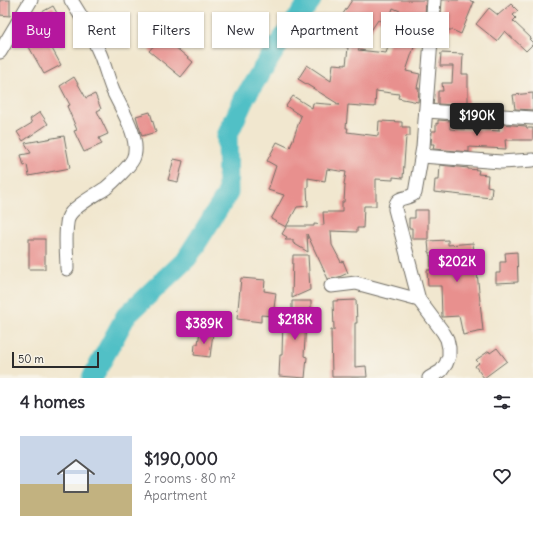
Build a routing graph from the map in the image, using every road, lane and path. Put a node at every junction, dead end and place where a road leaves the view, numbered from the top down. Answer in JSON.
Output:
{"nodes":[{"id":1,"x":31,"y":0,"type":"edge"},
{"id":2,"x":71,"y":0,"type":"edge"},
{"id":3,"x":434,"y":0,"type":"edge"},
{"id":4,"x":0,"y":52,"type":"edge"},
{"id":5,"x":426,"y":112,"type":"junction"},
{"id":6,"x":533,"y":118,"type":"edge"},
{"id":7,"x":422,"y":156,"type":"junction"},
{"id":8,"x":533,"y":160,"type":"edge"},
{"id":9,"x":67,"y":269,"type":"dead end"},
{"id":10,"x":331,"y":286,"type":"dead end"},
{"id":11,"x":419,"y":300,"type":"junction"},
{"id":12,"x":429,"y":378,"type":"edge"}],
"edges":[{"from":1,"to":4,"type":"street"},
{"from":2,"to":9,"type":"street"},
{"from":3,"to":5,"type":"street"},
{"from":5,"to":6,"type":"street"},
{"from":5,"to":7,"type":"street"},
{"from":7,"to":8,"type":"street"},
{"from":7,"to":11,"type":"street"},
{"from":10,"to":11,"type":"street"},
{"from":11,"to":12,"type":"street"}]}
